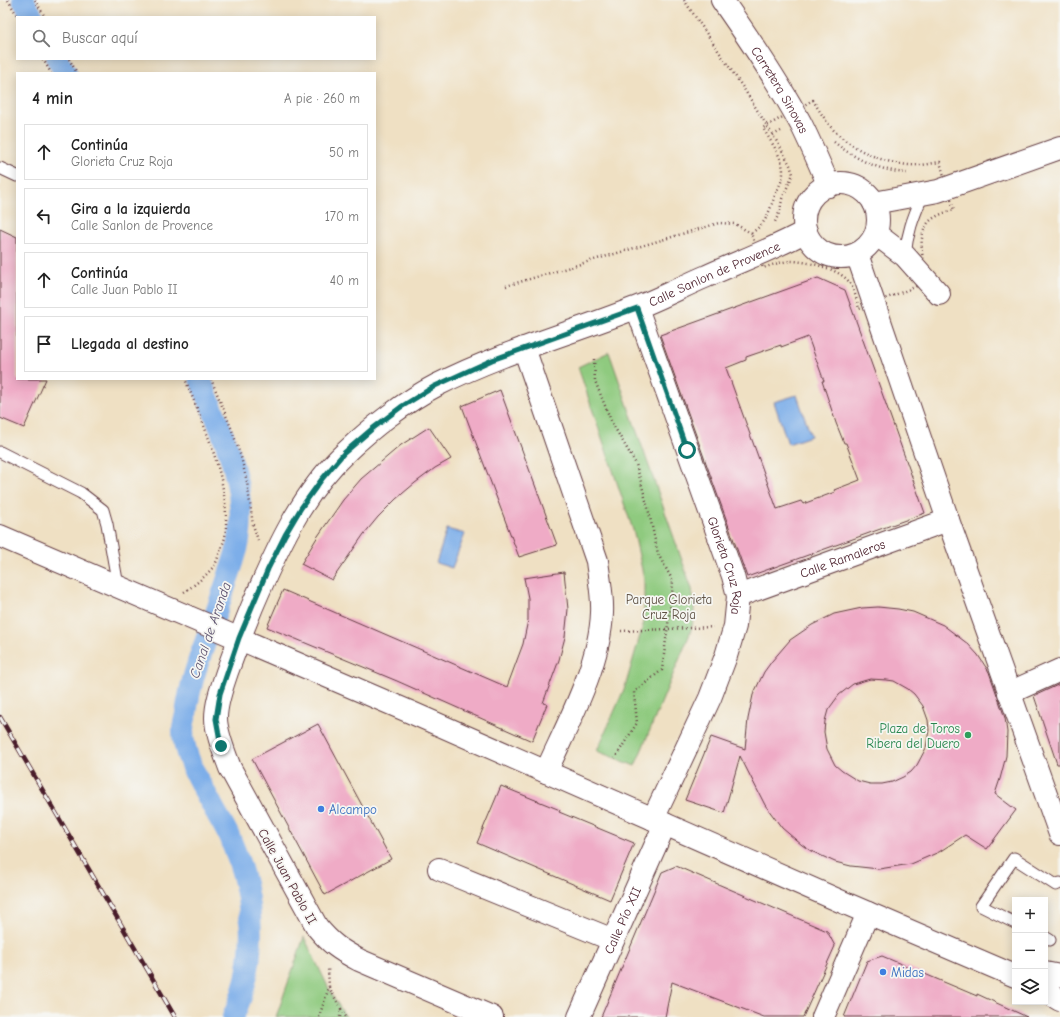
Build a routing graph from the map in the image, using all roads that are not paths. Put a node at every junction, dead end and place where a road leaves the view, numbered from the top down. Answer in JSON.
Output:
{"nodes":[{"id":1,"x":722,"y":0,"type":"edge"},
{"id":2,"x":1060,"y":148,"type":"edge"},
{"id":3,"x":0,"y":168,"type":"edge"},
{"id":4,"x":16,"y":176,"type":"edge"},
{"id":5,"x":829,"y":186,"type":"junction"},
{"id":6,"x":923,"y":194,"type":"junction"},
{"id":7,"x":874,"y":203,"type":"junction"},
{"id":8,"x":806,"y":232,"type":"junction"},
{"id":9,"x":876,"y":234,"type":"junction"},
{"id":10,"x":857,"y":254,"type":"junction"},
{"id":11,"x":904,"y":256,"type":"junction"},
{"id":12,"x":932,"y":287,"type":"road end"},
{"id":13,"x":637,"y":308,"type":"junction"},
{"id":14,"x":524,"y":348,"type":"junction"},
{"id":15,"x":0,"y":452,"type":"edge"},
{"id":16,"x":948,"y":520,"type":"junction"},
{"id":17,"x":0,"y":536,"type":"edge"},
{"id":18,"x":118,"y":586,"type":"junction"},
{"id":19,"x":738,"y":596,"type":"junction"},
{"id":20,"x":229,"y":634,"type":"junction"},
{"id":21,"x":1060,"y":670,"type":"edge"},
{"id":22,"x":1009,"y":693,"type":"junction"},
{"id":23,"x":546,"y":772,"type":"junction"},
{"id":24,"x":659,"y":822,"type":"junction"},
{"id":25,"x":1059,"y":829,"type":"edge"},
{"id":26,"x":439,"y":869,"type":"dead end"},
{"id":27,"x":1060,"y":883,"type":"edge"},
{"id":28,"x":868,"y":913,"type":"junction"},
{"id":29,"x":1012,"y":922,"type":"edge"},
{"id":30,"x":613,"y":940,"type":"junction"},
{"id":31,"x":980,"y":960,"type":"junction"},
{"id":32,"x":1012,"y":964,"type":"edge"},
{"id":33,"x":1048,"y":974,"type":"edge"},
{"id":34,"x":1012,"y":975,"type":"edge"},
{"id":35,"x":1060,"y":976,"type":"edge"},
{"id":36,"x":1048,"y":993,"type":"edge"},
{"id":37,"x":1060,"y":1000,"type":"edge"},
{"id":38,"x":492,"y":1017,"type":"edge"},
{"id":39,"x":579,"y":1017,"type":"edge"},
{"id":40,"x":823,"y":1017,"type":"edge"}],
"edges":[{"from":1,"to":5,"type":"street","name":"Carretera Sinovas"},
{"from":2,"to":6,"type":"street"},
{"from":3,"to":4,"type":"lane"},
{"from":5,"to":7,"type":"street"},
{"from":5,"to":8,"type":"street"},
{"from":6,"to":7,"type":"street"},
{"from":6,"to":11,"type":"lane"},
{"from":7,"to":9,"type":"street"},
{"from":8,"to":10,"type":"street"},
{"from":8,"to":13,"type":"street","name":"Calle Sanlon de Provence"},
{"from":9,"to":10,"type":"street"},
{"from":9,"to":11,"type":"street"},
{"from":10,"to":16,"type":"street"},
{"from":11,"to":12,"type":"street"},
{"from":13,"to":14,"type":"street","name":"Calle Sanlon de Provence"},
{"from":13,"to":19,"type":"street","name":"Glorieta Cruz Roja"},
{"from":14,"to":20,"type":"street","name":"Calle Sanlon de Provence"},
{"from":14,"to":23,"type":"street"},
{"from":15,"to":18,"type":"lane"},
{"from":16,"to":19,"type":"street","name":"Calle Ramaleros"},
{"from":16,"to":22,"type":"street"},
{"from":17,"to":18,"type":"street"},
{"from":18,"to":20,"type":"street"},
{"from":19,"to":24,"type":"street","name":"Glorieta Cruz Roja"},
{"from":20,"to":23,"type":"street"},
{"from":20,"to":38,"type":"street","name":"Calle Juan Pablo II"},
{"from":21,"to":22,"type":"street"},
{"from":22,"to":25,"type":"street"},
{"from":23,"to":24,"type":"street"},
{"from":24,"to":28,"type":"street"},
{"from":24,"to":30,"type":"street","name":"Calle Pío XII"},
{"from":26,"to":30,"type":"street"},
{"from":27,"to":29,"type":"lane"},
{"from":28,"to":31,"type":"street"},
{"from":28,"to":40,"type":"street"},
{"from":30,"to":39,"type":"street","name":"Calle Pío XII"},
{"from":31,"to":32,"type":"street"},
{"from":31,"to":34,"type":"street"},
{"from":33,"to":35,"type":"street"},
{"from":36,"to":37,"type":"street"}]}
